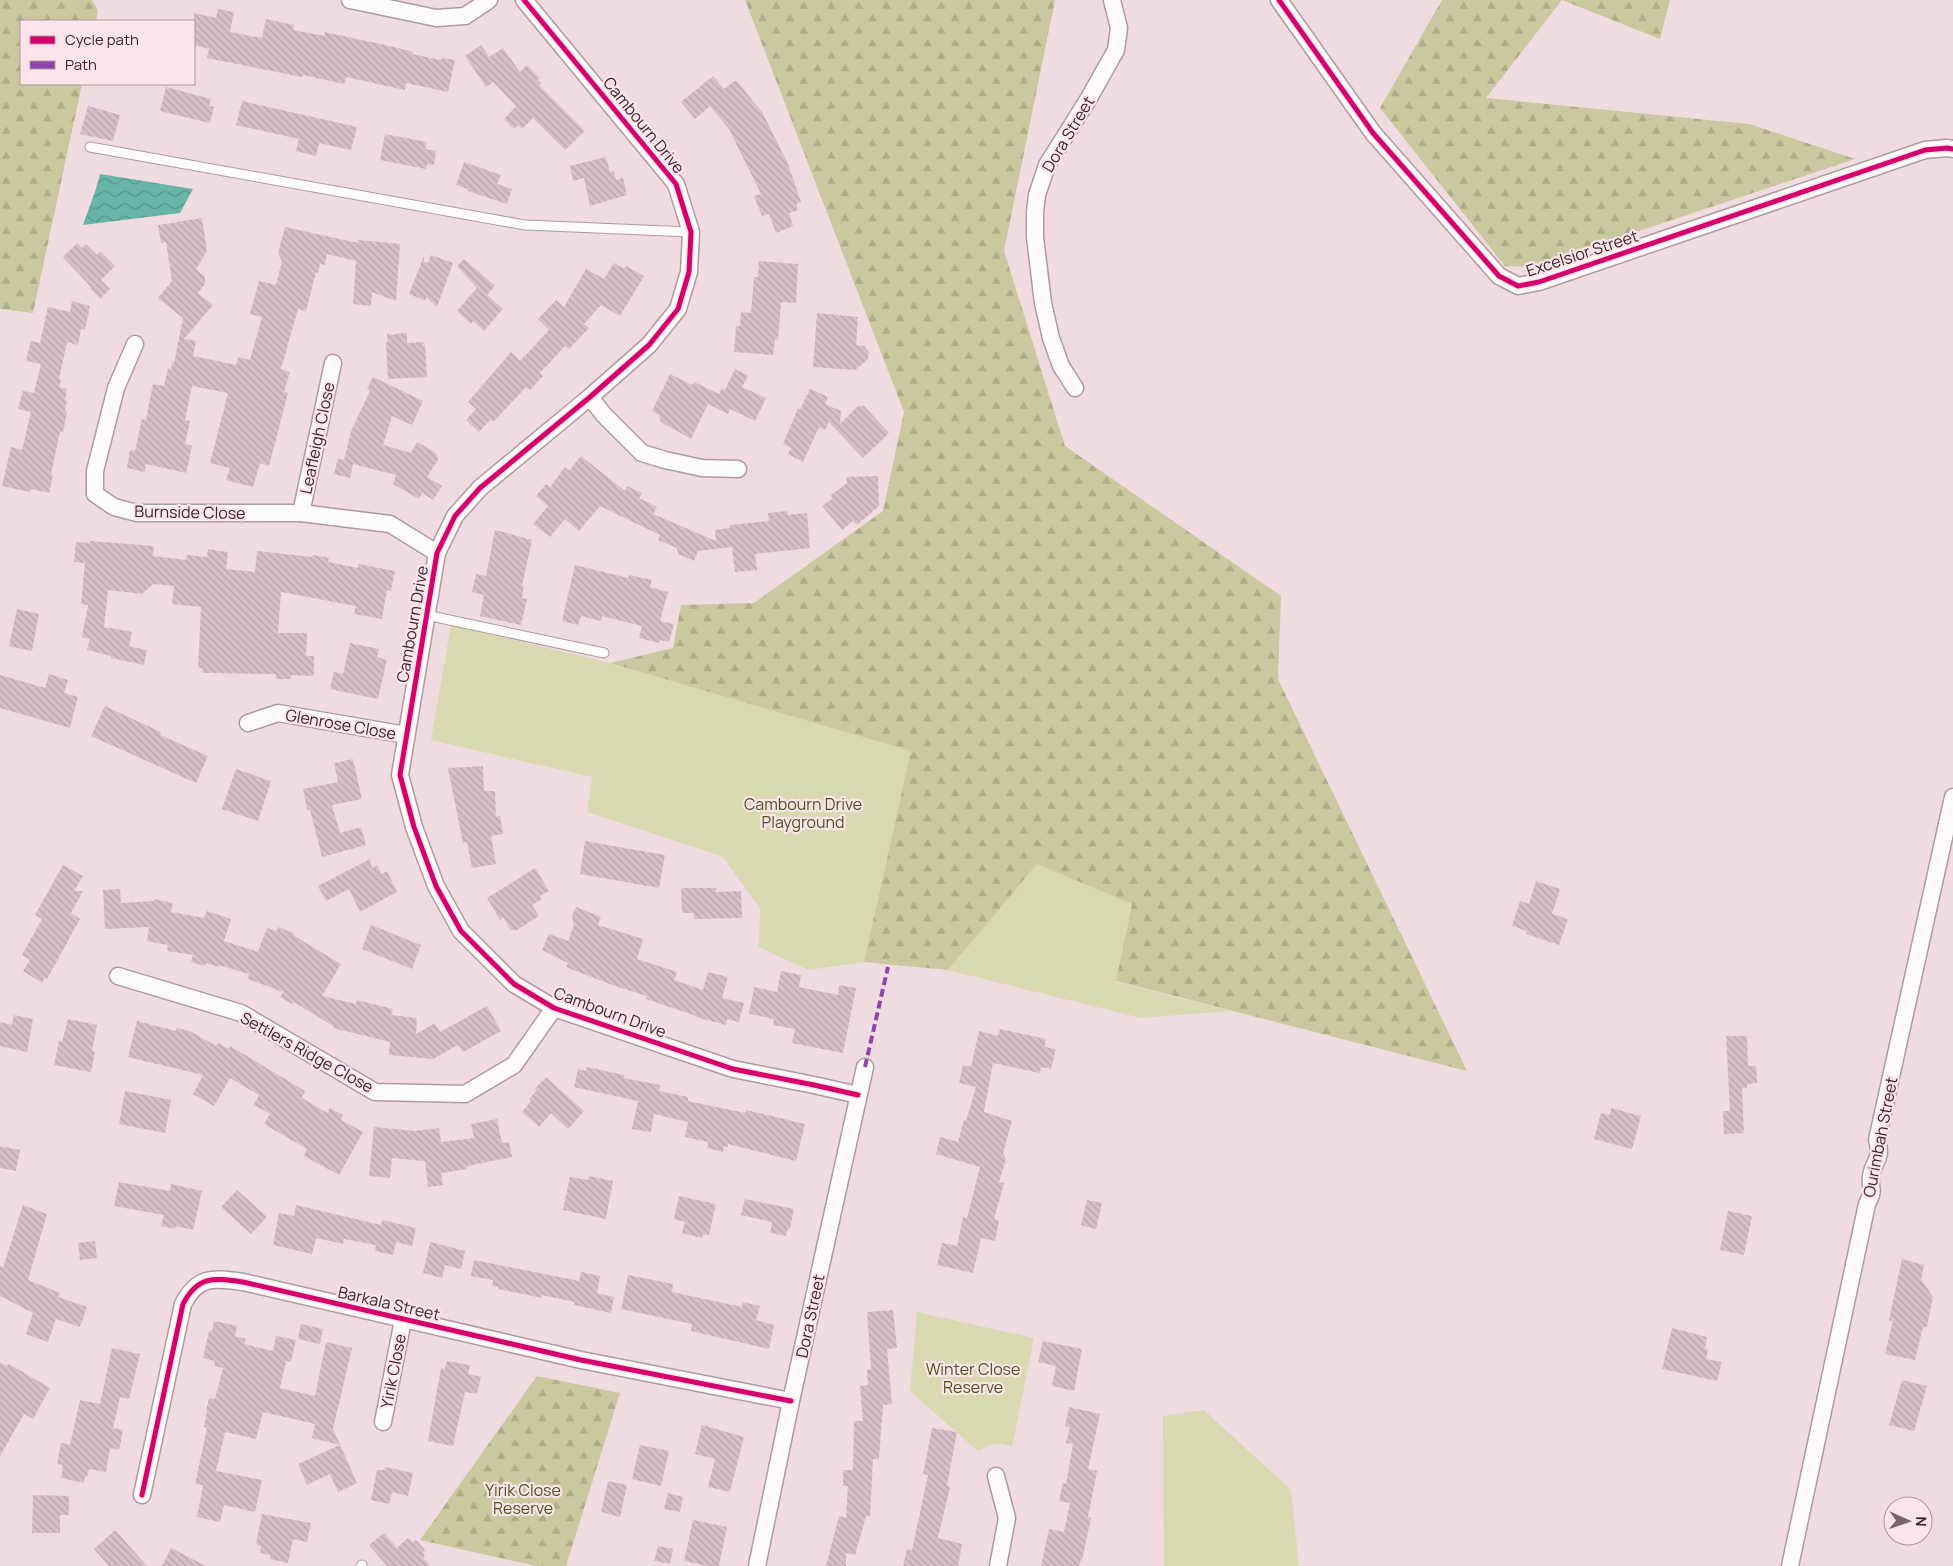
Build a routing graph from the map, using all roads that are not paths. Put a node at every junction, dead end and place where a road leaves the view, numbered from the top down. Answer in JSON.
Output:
{"nodes":[{"id":1,"x":350,"y":0,"type":"edge"},
{"id":2,"x":489,"y":0,"type":"edge"},
{"id":3,"x":524,"y":0,"type":"edge"},
{"id":4,"x":1112,"y":0,"type":"edge"},
{"id":5,"x":1279,"y":0,"type":"edge"},
{"id":6,"x":90,"y":147,"type":"dead end"},
{"id":7,"x":1953,"y":149,"type":"edge"},
{"id":8,"x":691,"y":232,"type":"junction"},
{"id":9,"x":135,"y":344,"type":"dead end"},
{"id":10,"x":333,"y":363,"type":"dead end"},
{"id":11,"x":1075,"y":388,"type":"dead end"},
{"id":12,"x":590,"y":397,"type":"junction"},
{"id":13,"x":738,"y":469,"type":"dead end"},
{"id":14,"x":301,"y":512,"type":"junction"},
{"id":15,"x":437,"y":553,"type":"junction"},
{"id":16,"x":426,"y":615,"type":"junction"},
{"id":17,"x":604,"y":653,"type":"dead end"},
{"id":18,"x":248,"y":723,"type":"dead end"},
{"id":19,"x":406,"y":735,"type":"junction"},
{"id":20,"x":1953,"y":797,"type":"edge"},
{"id":21,"x":118,"y":976,"type":"dead end"},
{"id":22,"x":554,"y":1008,"type":"junction"},
{"id":23,"x":865,"y":1067,"type":"dead end"},
{"id":24,"x":858,"y":1095,"type":"junction"},
{"id":25,"x":403,"y":1320,"type":"junction"},
{"id":26,"x":792,"y":1401,"type":"junction"},
{"id":27,"x":383,"y":1422,"type":"dead end"},
{"id":28,"x":996,"y":1476,"type":"dead end"},
{"id":29,"x":142,"y":1495,"type":"dead end"},
{"id":30,"x":757,"y":1566,"type":"edge"},
{"id":31,"x":998,"y":1566,"type":"edge"},
{"id":32,"x":1790,"y":1566,"type":"edge"}],
"edges":[{"from":1,"to":2,"type":"street"},
{"from":3,"to":8,"type":"street","name":"Cambourn Drive"},
{"from":4,"to":11,"type":"street","name":"Dora Street"},
{"from":5,"to":7,"type":"street","name":"Excelsior Street"},
{"from":6,"to":8,"type":"lane"},
{"from":8,"to":12,"type":"street","name":"Cambourn Drive"},
{"from":9,"to":14,"type":"street","name":"Burnside Close"},
{"from":10,"to":14,"type":"street","name":"Leafleigh Close"},
{"from":12,"to":13,"type":"street"},
{"from":12,"to":15,"type":"street","name":"Cambourn Drive"},
{"from":14,"to":15,"type":"street","name":"Burnside Close"},
{"from":15,"to":16,"type":"street","name":"Cambourn Drive"},
{"from":16,"to":17,"type":"lane"},
{"from":16,"to":19,"type":"street","name":"Cambourn Drive"},
{"from":18,"to":19,"type":"street","name":"Glenrose Close"},
{"from":19,"to":22,"type":"street","name":"Cambourn Drive"},
{"from":20,"to":32,"type":"street","name":"Ourimbah Street"},
{"from":21,"to":22,"type":"street","name":"Settlers Ridge Close"},
{"from":22,"to":24,"type":"street","name":"Cambourn Drive"},
{"from":23,"to":24,"type":"street","name":"Dora Street"},
{"from":24,"to":26,"type":"street","name":"Dora Street"},
{"from":25,"to":26,"type":"street","name":"Barkala Street"},
{"from":25,"to":27,"type":"street","name":"Yirik Close"},
{"from":25,"to":29,"type":"street","name":"Barkala Street"},
{"from":26,"to":30,"type":"street","name":"Dora Street"},
{"from":28,"to":31,"type":"street"}]}
